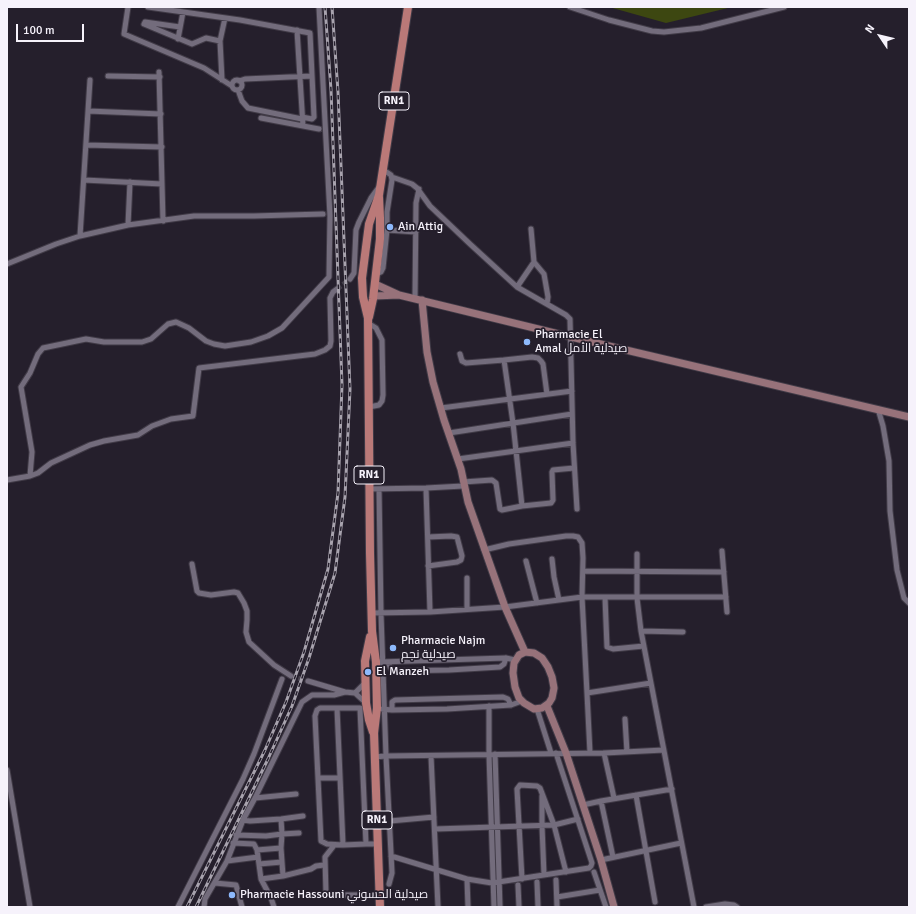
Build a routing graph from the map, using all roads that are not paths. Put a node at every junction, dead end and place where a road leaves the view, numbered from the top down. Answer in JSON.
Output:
{"nodes":[{"id":1,"x":128,"y":7,"type":"edge"},
{"id":2,"x":148,"y":7,"type":"edge"},
{"id":3,"x":320,"y":7,"type":"edge"},
{"id":4,"x":570,"y":7,"type":"edge"},
{"id":5,"x":784,"y":7,"type":"edge"},
{"id":6,"x":409,"y":9,"type":"edge"},
{"id":7,"x":183,"y":12,"type":"junction"},
{"id":8,"x":225,"y":18,"type":"junction"},
{"id":9,"x":180,"y":27,"type":"junction"},
{"id":10,"x":297,"y":30,"type":"junction"},
{"id":11,"x":178,"y":38,"type":"junction"},
{"id":12,"x":220,"y":41,"type":"junction"},
{"id":13,"x":108,"y":76,"type":"dead end"},
{"id":14,"x":312,"y":76,"type":"junction"},
{"id":15,"x":300,"y":77,"type":"junction"},
{"id":16,"x":90,"y":80,"type":"dead end"},
{"id":17,"x":222,"y":80,"type":"junction"},
{"id":18,"x":239,"y":81,"type":"junction"},
{"id":19,"x":232,"y":86,"type":"junction"},
{"id":20,"x":238,"y":90,"type":"junction"},
{"id":21,"x":88,"y":111,"type":"junction"},
{"id":22,"x":161,"y":114,"type":"junction"},
{"id":23,"x":261,"y":118,"type":"dead end"},
{"id":24,"x":302,"y":118,"type":"junction"},
{"id":25,"x":303,"y":126,"type":"junction"},
{"id":26,"x":319,"y":129,"type":"dead end"},
{"id":27,"x":86,"y":145,"type":"junction"},
{"id":28,"x":162,"y":147,"type":"junction"},
{"id":29,"x":382,"y":169,"type":"junction"},
{"id":30,"x":392,"y":177,"type":"junction"},
{"id":31,"x":84,"y":180,"type":"junction"},
{"id":32,"x":130,"y":182,"type":"junction"},
{"id":33,"x":162,"y":184,"type":"junction"},
{"id":34,"x":380,"y":186,"type":"junction"},
{"id":35,"x":418,"y":189,"type":"junction"},
{"id":36,"x":379,"y":195,"type":"junction"},
{"id":37,"x":323,"y":214,"type":"dead end"},
{"id":38,"x":162,"y":221,"type":"junction"},
{"id":39,"x":128,"y":225,"type":"junction"},
{"id":40,"x":531,"y":229,"type":"dead end"},
{"id":41,"x":384,"y":230,"type":"junction"},
{"id":42,"x":368,"y":231,"type":"junction"},
{"id":43,"x":416,"y":232,"type":"junction"},
{"id":44,"x":80,"y":236,"type":"junction"},
{"id":45,"x":356,"y":238,"type":"junction"},
{"id":46,"x":534,"y":262,"type":"junction"},
{"id":47,"x":7,"y":264,"type":"edge"},
{"id":48,"x":350,"y":280,"type":"tunnel mouth"},
{"id":49,"x":362,"y":284,"type":"junction"},
{"id":50,"x":375,"y":285,"type":"junction"},
{"id":51,"x":517,"y":287,"type":"junction"},
{"id":52,"x":337,"y":289,"type":"tunnel mouth"},
{"id":53,"x":399,"y":295,"type":"junction"},
{"id":54,"x":374,"y":296,"type":"junction"},
{"id":55,"x":419,"y":299,"type":"junction"},
{"id":56,"x":547,"y":304,"type":"junction"},
{"id":57,"x":368,"y":320,"type":"junction"},
{"id":58,"x":571,"y":337,"type":"junction"},
{"id":59,"x":460,"y":354,"type":"dead end"},
{"id":60,"x":504,"y":360,"type":"junction"},
{"id":61,"x":572,"y":390,"type":"junction"},
{"id":62,"x":547,"y":394,"type":"junction"},
{"id":63,"x":510,"y":398,"type":"junction"},
{"id":64,"x":369,"y":407,"type":"junction"},
{"id":65,"x":441,"y":408,"type":"junction"},
{"id":66,"x":878,"y":409,"type":"junction"},
{"id":67,"x":572,"y":414,"type":"junction"},
{"id":68,"x":909,"y":417,"type":"edge"},
{"id":69,"x":513,"y":423,"type":"junction"},
{"id":70,"x":449,"y":433,"type":"junction"},
{"id":71,"x":573,"y":443,"type":"junction"},
{"id":72,"x":516,"y":450,"type":"junction"},
{"id":73,"x":458,"y":459,"type":"junction"},
{"id":74,"x":574,"y":468,"type":"junction"},
{"id":75,"x":30,"y":476,"type":"junction"},
{"id":76,"x":7,"y":480,"type":"edge"},
{"id":77,"x":463,"y":484,"type":"junction"},
{"id":78,"x":426,"y":488,"type":"junction"},
{"id":79,"x":369,"y":489,"type":"junction"},
{"id":80,"x":379,"y":489,"type":"junction"},
{"id":81,"x":522,"y":506,"type":"junction"},
{"id":82,"x":577,"y":509,"type":"dead end"},
{"id":83,"x":428,"y":537,"type":"junction"},
{"id":84,"x":484,"y":550,"type":"junction"},
{"id":85,"x":722,"y":551,"type":"dead end"},
{"id":86,"x":637,"y":554,"type":"dead end"},
{"id":87,"x":552,"y":559,"type":"dead end"},
{"id":88,"x":526,"y":561,"type":"dead end"},
{"id":89,"x":192,"y":564,"type":"dead end"},
{"id":90,"x":428,"y":566,"type":"junction"},
{"id":91,"x":583,"y":571,"type":"junction"},
{"id":92,"x":637,"y":572,"type":"junction"},
{"id":93,"x":724,"y":572,"type":"junction"},
{"id":94,"x":467,"y":578,"type":"dead end"},
{"id":95,"x":582,"y":597,"type":"junction"},
{"id":96,"x":606,"y":597,"type":"junction"},
{"id":97,"x":726,"y":597,"type":"junction"},
{"id":98,"x":637,"y":598,"type":"junction"},
{"id":99,"x":559,"y":600,"type":"junction"},
{"id":100,"x":537,"y":603,"type":"junction"},
{"id":101,"x":909,"y":603,"type":"edge"},
{"id":102,"x":505,"y":607,"type":"junction"},
{"id":103,"x":467,"y":609,"type":"junction"},
{"id":104,"x":430,"y":612,"type":"junction"},
{"id":105,"x":727,"y":612,"type":"dead end"},
{"id":106,"x":371,"y":613,"type":"junction"},
{"id":107,"x":381,"y":614,"type":"junction"},
{"id":108,"x":372,"y":631,"type":"junction"},
{"id":109,"x":641,"y":631,"type":"junction"},
{"id":110,"x":683,"y":632,"type":"dead end"},
{"id":111,"x":644,"y":646,"type":"junction"},
{"id":112,"x":525,"y":652,"type":"junction"},
{"id":113,"x":506,"y":658,"type":"junction"},
{"id":114,"x":449,"y":660,"type":"junction"},
{"id":115,"x":515,"y":660,"type":"junction"},
{"id":116,"x":366,"y":661,"type":"junction"},
{"id":117,"x":382,"y":662,"type":"junction"},
{"id":118,"x":449,"y":670,"type":"junction"},
{"id":119,"x":291,"y":676,"type":"tunnel mouth"},
{"id":120,"x":282,"y":678,"type":"dead end"},
{"id":121,"x":308,"y":681,"type":"tunnel mouth"},
{"id":122,"x":366,"y":682,"type":"junction"},
{"id":123,"x":651,"y":683,"type":"junction"},
{"id":124,"x":345,"y":692,"type":"junction"},
{"id":125,"x":355,"y":693,"type":"junction"},
{"id":126,"x":587,"y":693,"type":"junction"},
{"id":127,"x":447,"y":699,"type":"junction"},
{"id":128,"x":522,"y":701,"type":"junction"},
{"id":129,"x":366,"y":703,"type":"junction"},
{"id":130,"x":511,"y":705,"type":"junction"},
{"id":131,"x":490,"y":706,"type":"junction"},
{"id":132,"x":547,"y":706,"type":"junction"},
{"id":133,"x":337,"y":708,"type":"junction"},
{"id":134,"x":381,"y":708,"type":"junction"},
{"id":135,"x":447,"y":709,"type":"junction"},
{"id":136,"x":537,"y":709,"type":"junction"},
{"id":137,"x":392,"y":710,"type":"junction"},
{"id":138,"x":625,"y":719,"type":"dead end"},
{"id":139,"x":374,"y":733,"type":"junction"},
{"id":140,"x":664,"y":750,"type":"junction"},
{"id":141,"x":627,"y":752,"type":"junction"},
{"id":142,"x":554,"y":753,"type":"junction"},
{"id":143,"x":566,"y":753,"type":"junction"},
{"id":144,"x":590,"y":753,"type":"junction"},
{"id":145,"x":604,"y":753,"type":"junction"},
{"id":146,"x":492,"y":754,"type":"junction"},
{"id":147,"x":386,"y":756,"type":"junction"},
{"id":148,"x":431,"y":756,"type":"junction"},
{"id":149,"x":374,"y":757,"type":"junction"},
{"id":150,"x":7,"y":770,"type":"edge"},
{"id":151,"x":318,"y":778,"type":"junction"},
{"id":152,"x":340,"y":778,"type":"junction"},
{"id":153,"x":672,"y":789,"type":"junction"},
{"id":154,"x":542,"y":793,"type":"junction"},
{"id":155,"x":296,"y":794,"type":"dead end"},
{"id":156,"x":636,"y":795,"type":"junction"},
{"id":157,"x":255,"y":798,"type":"junction"},
{"id":158,"x":614,"y":798,"type":"junction"},
{"id":159,"x":602,"y":801,"type":"junction"},
{"id":160,"x":583,"y":805,"type":"junction"},
{"id":161,"x":303,"y":816,"type":"dead end"},
{"id":162,"x":434,"y":817,"type":"junction"},
{"id":163,"x":281,"y":819,"type":"junction"},
{"id":164,"x":578,"y":819,"type":"junction"},
{"id":165,"x":243,"y":820,"type":"junction"},
{"id":166,"x":390,"y":821,"type":"junction"},
{"id":167,"x":554,"y":825,"type":"junction"},
{"id":168,"x":494,"y":826,"type":"junction"},
{"id":169,"x":519,"y":826,"type":"junction"},
{"id":170,"x":542,"y":826,"type":"junction"},
{"id":171,"x":435,"y":829,"type":"junction"},
{"id":172,"x":299,"y":833,"type":"dead end"},
{"id":173,"x":282,"y":834,"type":"junction"},
{"id":174,"x":236,"y":835,"type":"junction"},
{"id":175,"x":681,"y":843,"type":"junction"},
{"id":176,"x":233,"y":844,"type":"junction"},
{"id":177,"x":334,"y":844,"type":"junction"},
{"id":178,"x":343,"y":844,"type":"junction"},
{"id":179,"x":366,"y":844,"type":"junction"},
{"id":180,"x":378,"y":844,"type":"junction"},
{"id":181,"x":281,"y":848,"type":"junction"},
{"id":182,"x":257,"y":850,"type":"junction"},
{"id":183,"x":646,"y":851,"type":"junction"},
{"id":184,"x":391,"y":856,"type":"junction"},
{"id":185,"x":258,"y":857,"type":"junction"},
{"id":186,"x":613,"y":857,"type":"junction"},
{"id":187,"x":601,"y":860,"type":"junction"},
{"id":188,"x":227,"y":861,"type":"junction"},
{"id":189,"x":282,"y":862,"type":"junction"},
{"id":190,"x":259,"y":864,"type":"junction"},
{"id":191,"x":324,"y":865,"type":"junction"},
{"id":192,"x":437,"y":870,"type":"junction"},
{"id":193,"x":566,"y":872,"type":"junction"},
{"id":194,"x":594,"y":872,"type":"dead end"},
{"id":195,"x":284,"y":876,"type":"junction"},
{"id":196,"x":544,"y":876,"type":"junction"},
{"id":197,"x":261,"y":879,"type":"junction"},
{"id":198,"x":467,"y":879,"type":"junction"},
{"id":199,"x":522,"y":879,"type":"junction"},
{"id":200,"x":556,"y":880,"type":"dead end"},
{"id":201,"x":215,"y":882,"type":"junction"},
{"id":202,"x":537,"y":882,"type":"dead end"},
{"id":203,"x":492,"y":883,"type":"junction"},
{"id":204,"x":498,"y":883,"type":"junction"},
{"id":205,"x":389,"y":884,"type":"dead end"},
{"id":206,"x":518,"y":885,"type":"dead end"},
{"id":207,"x":600,"y":890,"type":"junction"},
{"id":208,"x":369,"y":895,"type":"dead end"},
{"id":209,"x":557,"y":897,"type":"junction"},
{"id":210,"x":655,"y":902,"type":"dead end"},
{"id":211,"x":713,"y":906,"type":"edge"},
{"id":212,"x":30,"y":907,"type":"edge"},
{"id":213,"x":178,"y":907,"type":"edge"},
{"id":214,"x":204,"y":907,"type":"edge"},
{"id":215,"x":242,"y":907,"type":"edge"},
{"id":216,"x":274,"y":907,"type":"edge"},
{"id":217,"x":380,"y":907,"type":"edge"},
{"id":218,"x":438,"y":907,"type":"edge"},
{"id":219,"x":468,"y":907,"type":"edge"},
{"id":220,"x":494,"y":907,"type":"edge"},
{"id":221,"x":500,"y":907,"type":"edge"},
{"id":222,"x":519,"y":907,"type":"edge"},
{"id":223,"x":538,"y":907,"type":"edge"},
{"id":224,"x":557,"y":907,"type":"edge"},
{"id":225,"x":606,"y":907,"type":"edge"},
{"id":226,"x":614,"y":907,"type":"edge"},
{"id":227,"x":694,"y":907,"type":"edge"},
{"id":228,"x":706,"y":907,"type":"edge"},
{"id":229,"x":737,"y":907,"type":"edge"}],
"edges":[{"from":1,"to":17,"type":"street"},
{"from":2,"to":7,"type":"street"},
{"from":3,"to":75,"type":"street"},
{"from":4,"to":5,"type":"street"},
{"from":6,"to":29,"type":"main road","number":"RN1"},
{"from":7,"to":8,"type":"street"},
{"from":7,"to":9,"type":"street"},
{"from":8,"to":10,"type":"street"},
{"from":8,"to":12,"type":"street"},
{"from":9,"to":11,"type":"street"},
{"from":9,"to":11,"type":"street"},
{"from":10,"to":14,"type":"street"},
{"from":10,"to":15,"type":"street"},
{"from":11,"to":12,"type":"street"},
{"from":12,"to":17,"type":"street"},
{"from":13,"to":22,"type":"street"},
{"from":14,"to":15,"type":"street"},
{"from":14,"to":24,"type":"street"},
{"from":15,"to":18,"type":"street"},
{"from":15,"to":24,"type":"street"},
{"from":16,"to":21,"type":"street"},
{"from":17,"to":19,"type":"street"},
{"from":18,"to":19,"type":"street"},
{"from":18,"to":20,"type":"street"},
{"from":19,"to":20,"type":"street"},
{"from":20,"to":24,"type":"street"},
{"from":21,"to":22,"type":"street"},
{"from":21,"to":27,"type":"street"},
{"from":22,"to":28,"type":"street"},
{"from":23,"to":25,"type":"street"},
{"from":24,"to":25,"type":"street"},
{"from":25,"to":26,"type":"street"},
{"from":27,"to":28,"type":"street"},
{"from":27,"to":31,"type":"street"},
{"from":28,"to":33,"type":"street"},
{"from":29,"to":30,"type":"street"},
{"from":29,"to":34,"type":"main road","number":"RN1"},
{"from":30,"to":35,"type":"street"},
{"from":30,"to":41,"type":"street"},
{"from":31,"to":32,"type":"street"},
{"from":31,"to":44,"type":"street"},
{"from":32,"to":33,"type":"street"},
{"from":32,"to":39,"type":"street"},
{"from":33,"to":38,"type":"street"},
{"from":34,"to":36,"type":"main road","number":"RN1"},
{"from":34,"to":45,"type":"street"},
{"from":35,"to":43,"type":"street"},
{"from":35,"to":51,"type":"street"},
{"from":36,"to":41,"type":"main road","number":"RN1"},
{"from":36,"to":42,"type":"main road","number":"RN1"},
{"from":37,"to":38,"type":"street"},
{"from":38,"to":39,"type":"street"},
{"from":39,"to":44,"type":"street"},
{"from":40,"to":46,"type":"street"},
{"from":41,"to":42,"type":"main road"},
{"from":41,"to":43,"type":"street"},
{"from":41,"to":50,"type":"main road","number":"RN1"},
{"from":42,"to":45,"type":"street"},
{"from":42,"to":49,"type":"main road","number":"RN1"},
{"from":43,"to":55,"type":"street"},
{"from":44,"to":47,"type":"street"},
{"from":45,"to":48,"type":"street"},
{"from":46,"to":51,"type":"street"},
{"from":46,"to":56,"type":"street"},
{"from":49,"to":50,"type":"main road"},
{"from":49,"to":57,"type":"main road","number":"RN1"},
{"from":50,"to":53,"type":"street"},
{"from":50,"to":54,"type":"main road","number":"RN1"},
{"from":51,"to":56,"type":"street"},
{"from":52,"to":75,"type":"street"},
{"from":53,"to":54,"type":"street"},
{"from":53,"to":55,"type":"street"},
{"from":54,"to":57,"type":"main road","number":"RN1"},
{"from":55,"to":58,"type":"street"},
{"from":55,"to":65,"type":"street"},
{"from":56,"to":58,"type":"street"},
{"from":57,"to":64,"type":"main road","number":"RN1"},
{"from":57,"to":64,"type":"street"},
{"from":58,"to":61,"type":"street"},
{"from":58,"to":66,"type":"street"},
{"from":59,"to":60,"type":"street"},
{"from":60,"to":62,"type":"street"},
{"from":60,"to":63,"type":"street"},
{"from":61,"to":62,"type":"street"},
{"from":61,"to":67,"type":"street"},
{"from":62,"to":63,"type":"street"},
{"from":63,"to":65,"type":"street"},
{"from":63,"to":69,"type":"street"},
{"from":64,"to":79,"type":"main road","number":"RN1"},
{"from":65,"to":70,"type":"street"},
{"from":66,"to":68,"type":"street"},
{"from":66,"to":101,"type":"street"},
{"from":67,"to":69,"type":"street"},
{"from":67,"to":71,"type":"street"},
{"from":69,"to":70,"type":"street"},
{"from":69,"to":72,"type":"street"},
{"from":70,"to":73,"type":"street"},
{"from":71,"to":72,"type":"street"},
{"from":71,"to":74,"type":"street"},
{"from":72,"to":73,"type":"street"},
{"from":72,"to":81,"type":"street"},
{"from":73,"to":77,"type":"street"},
{"from":74,"to":81,"type":"street"},
{"from":74,"to":82,"type":"street"},
{"from":75,"to":76,"type":"street"},
{"from":77,"to":78,"type":"street"},
{"from":77,"to":81,"type":"street"},
{"from":77,"to":84,"type":"street"},
{"from":78,"to":80,"type":"street"},
{"from":78,"to":83,"type":"street"},
{"from":79,"to":80,"type":"street"},
{"from":79,"to":106,"type":"main road","number":"RN1"},
{"from":80,"to":107,"type":"street"},
{"from":83,"to":90,"type":"street"},
{"from":83,"to":90,"type":"street"},
{"from":84,"to":91,"type":"street"},
{"from":84,"to":102,"type":"street"},
{"from":85,"to":93,"type":"street"},
{"from":86,"to":92,"type":"street"},
{"from":87,"to":99,"type":"street"},
{"from":88,"to":100,"type":"street"},
{"from":89,"to":119,"type":"street"},
{"from":90,"to":104,"type":"street"},
{"from":91,"to":92,"type":"street"},
{"from":91,"to":95,"type":"street"},
{"from":92,"to":93,"type":"street"},
{"from":92,"to":98,"type":"street"},
{"from":93,"to":97,"type":"street"},
{"from":94,"to":103,"type":"street"},
{"from":95,"to":96,"type":"street"},
{"from":95,"to":99,"type":"street"},
{"from":95,"to":126,"type":"street"},
{"from":96,"to":98,"type":"street"},
{"from":96,"to":111,"type":"street"},
{"from":97,"to":98,"type":"street"},
{"from":97,"to":105,"type":"street"},
{"from":98,"to":109,"type":"street"},
{"from":99,"to":100,"type":"street"},
{"from":100,"to":102,"type":"street"},
{"from":102,"to":103,"type":"street"},
{"from":102,"to":112,"type":"street"},
{"from":103,"to":104,"type":"street"},
{"from":104,"to":107,"type":"street"},
{"from":106,"to":107,"type":"street"},
{"from":106,"to":108,"type":"main road","number":"RN1"},
{"from":107,"to":117,"type":"street"},
{"from":108,"to":116,"type":"main road","number":"RN1"},
{"from":108,"to":117,"type":"main road","number":"RN1"},
{"from":109,"to":110,"type":"street"},
{"from":109,"to":111,"type":"street"},
{"from":111,"to":123,"type":"street"},
{"from":112,"to":115,"type":"street"},
{"from":112,"to":132,"type":"street"},
{"from":113,"to":114,"type":"street"},
{"from":113,"to":115,"type":"street"},
{"from":113,"to":118,"type":"street"},
{"from":114,"to":117,"type":"street"},
{"from":114,"to":118,"type":"street"},
{"from":115,"to":128,"type":"street"},
{"from":116,"to":117,"type":"main road"},
{"from":116,"to":122,"type":"main road","number":"RN1"},
{"from":117,"to":118,"type":"street"},
{"from":117,"to":134,"type":"main road","number":"RN1"},
{"from":120,"to":213,"type":"street"},
{"from":121,"to":124,"type":"street"},
{"from":122,"to":125,"type":"street"},
{"from":122,"to":129,"type":"main road","number":"RN1"},
{"from":123,"to":126,"type":"street"},
{"from":123,"to":140,"type":"street"},
{"from":124,"to":125,"type":"street"},
{"from":124,"to":157,"type":"street"},
{"from":125,"to":129,"type":"street"},
{"from":126,"to":144,"type":"street"},
{"from":127,"to":130,"type":"street"},
{"from":127,"to":135,"type":"street"},
{"from":127,"to":137,"type":"street"},
{"from":128,"to":130,"type":"street"},
{"from":128,"to":136,"type":"street"},
{"from":129,"to":134,"type":"main road"},
{"from":129,"to":139,"type":"main road","number":"RN1"},
{"from":130,"to":131,"type":"street"},
{"from":131,"to":135,"type":"street"},
{"from":131,"to":146,"type":"street"},
{"from":132,"to":136,"type":"street"},
{"from":132,"to":143,"type":"street"},
{"from":133,"to":151,"type":"street"},
{"from":133,"to":152,"type":"street"},
{"from":133,"to":179,"type":"street"},
{"from":134,"to":137,"type":"street"},
{"from":134,"to":139,"type":"main road","number":"RN1"},
{"from":134,"to":147,"type":"street"},
{"from":135,"to":137,"type":"street"},
{"from":136,"to":142,"type":"street"},
{"from":138,"to":141,"type":"street"},
{"from":139,"to":149,"type":"main road","number":"RN1"},
{"from":140,"to":141,"type":"street"},
{"from":140,"to":153,"type":"street"},
{"from":141,"to":145,"type":"street"},
{"from":142,"to":143,"type":"street"},
{"from":142,"to":146,"type":"street"},
{"from":142,"to":164,"type":"street"},
{"from":143,"to":144,"type":"street"},
{"from":143,"to":160,"type":"street"},
{"from":144,"to":145,"type":"street"},
{"from":145,"to":158,"type":"street"},
{"from":146,"to":148,"type":"street"},
{"from":146,"to":168,"type":"street"},
{"from":147,"to":148,"type":"street"},
{"from":147,"to":149,"type":"street"},
{"from":147,"to":166,"type":"street"},
{"from":148,"to":162,"type":"street"},
{"from":149,"to":180,"type":"main road","number":"RN1"},
{"from":150,"to":212,"type":"street"},
{"from":151,"to":152,"type":"street"},
{"from":151,"to":177,"type":"street"},
{"from":152,"to":178,"type":"street"},
{"from":153,"to":156,"type":"street"},
{"from":153,"to":175,"type":"street"},
{"from":154,"to":167,"type":"street"},
{"from":154,"to":169,"type":"street"},
{"from":154,"to":170,"type":"street"},
{"from":155,"to":157,"type":"street"},
{"from":156,"to":158,"type":"street"},
{"from":156,"to":183,"type":"street"},
{"from":157,"to":165,"type":"street"},
{"from":158,"to":159,"type":"street"},
{"from":159,"to":160,"type":"street"},
{"from":159,"to":186,"type":"street"},
{"from":160,"to":187,"type":"street"},
{"from":161,"to":163,"type":"street"},
{"from":162,"to":166,"type":"street"},
{"from":162,"to":171,"type":"street"},
{"from":163,"to":165,"type":"street"},
{"from":163,"to":173,"type":"street"},
{"from":164,"to":167,"type":"street"},
{"from":164,"to":193,"type":"street"},
{"from":165,"to":174,"type":"street"},
{"from":166,"to":184,"type":"street"},
{"from":167,"to":170,"type":"street"},
{"from":167,"to":193,"type":"street"},
{"from":168,"to":169,"type":"street"},
{"from":168,"to":171,"type":"street"},
{"from":168,"to":203,"type":"street"},
{"from":168,"to":204,"type":"street"},
{"from":169,"to":170,"type":"street"},
{"from":169,"to":199,"type":"street"},
{"from":170,"to":196,"type":"street"},
{"from":171,"to":192,"type":"street"},
{"from":172,"to":173,"type":"street"},
{"from":173,"to":174,"type":"street"},
{"from":173,"to":181,"type":"street"},
{"from":174,"to":176,"type":"street"},
{"from":175,"to":183,"type":"street"},
{"from":175,"to":227,"type":"street"},
{"from":176,"to":182,"type":"street"},
{"from":176,"to":188,"type":"street"},
{"from":177,"to":178,"type":"street"},
{"from":177,"to":191,"type":"street"},
{"from":178,"to":179,"type":"street"},
{"from":179,"to":180,"type":"street"},
{"from":180,"to":217,"type":"main road","number":"RN1"},
{"from":181,"to":182,"type":"street"},
{"from":181,"to":189,"type":"street"},
{"from":182,"to":185,"type":"street"},
{"from":183,"to":186,"type":"street"},
{"from":183,"to":210,"type":"street"},
{"from":184,"to":192,"type":"street"},
{"from":184,"to":205,"type":"street"},
{"from":185,"to":188,"type":"street"},
{"from":185,"to":190,"type":"street"},
{"from":186,"to":187,"type":"street"},
{"from":187,"to":226,"type":"street"},
{"from":188,"to":201,"type":"street"},
{"from":189,"to":190,"type":"street"},
{"from":189,"to":195,"type":"street"},
{"from":190,"to":197,"type":"street"},
{"from":191,"to":195,"type":"street"},
{"from":191,"to":208,"type":"street"},
{"from":192,"to":198,"type":"street"},
{"from":192,"to":218,"type":"street"},
{"from":193,"to":196,"type":"street"},
{"from":194,"to":207,"type":"street"},
{"from":195,"to":197,"type":"street"},
{"from":196,"to":199,"type":"street"},
{"from":197,"to":216,"type":"street"},
{"from":198,"to":203,"type":"street"},
{"from":198,"to":219,"type":"street"},
{"from":199,"to":204,"type":"street"},
{"from":200,"to":209,"type":"street"},
{"from":201,"to":214,"type":"street"},
{"from":201,"to":215,"type":"street"},
{"from":202,"to":223,"type":"street"},
{"from":203,"to":204,"type":"street"},
{"from":203,"to":220,"type":"street"},
{"from":204,"to":221,"type":"street"},
{"from":206,"to":222,"type":"street"},
{"from":207,"to":209,"type":"street"},
{"from":207,"to":225,"type":"street"},
{"from":209,"to":224,"type":"street"},
{"from":211,"to":228,"type":"street"},
{"from":211,"to":229,"type":"street"}]}
